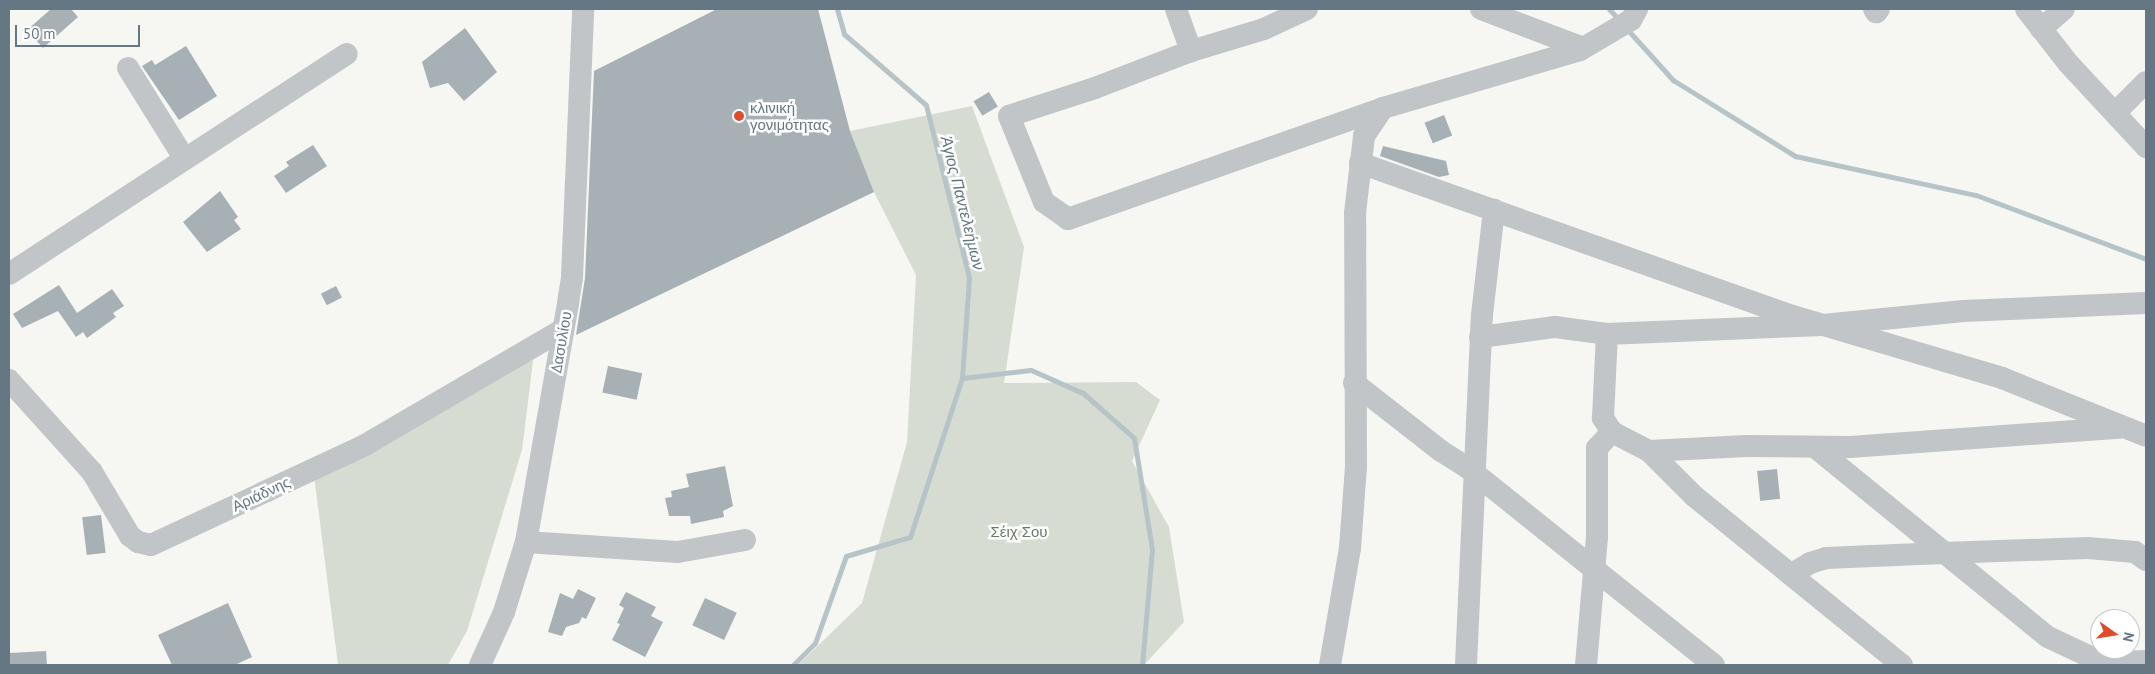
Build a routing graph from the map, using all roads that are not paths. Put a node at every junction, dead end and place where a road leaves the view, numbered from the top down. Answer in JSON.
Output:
{"nodes":[{"id":1,"x":583,"y":9,"type":"edge"},
{"id":2,"x":1176,"y":9,"type":"edge"},
{"id":3,"x":1307,"y":9,"type":"edge"},
{"id":4,"x":1481,"y":9,"type":"edge"},
{"id":5,"x":1638,"y":9,"type":"edge"},
{"id":6,"x":1874,"y":9,"type":"edge"},
{"id":7,"x":1879,"y":9,"type":"edge"},
{"id":8,"x":2026,"y":9,"type":"edge"},
{"id":9,"x":2064,"y":9,"type":"edge"},
{"id":10,"x":2041,"y":29,"type":"junction"},
{"id":11,"x":1583,"y":48,"type":"junction"},
{"id":12,"x":1191,"y":51,"type":"junction"},
{"id":13,"x":347,"y":54,"type":"dead end"},
{"id":14,"x":128,"y":68,"type":"dead end"},
{"id":15,"x":2146,"y":82,"type":"edge"},
{"id":16,"x":1383,"y":108,"type":"junction"},
{"id":17,"x":2116,"y":112,"type":"junction"},
{"id":18,"x":2146,"y":147,"type":"edge"},
{"id":19,"x":184,"y":158,"type":"junction"},
{"id":20,"x":1360,"y":163,"type":"junction"},
{"id":21,"x":1494,"y":210,"type":"junction"},
{"id":22,"x":9,"y":274,"type":"edge"},
{"id":23,"x":2146,"y":303,"type":"edge"},
{"id":24,"x":1822,"y":325,"type":"junction"},
{"id":25,"x":562,"y":330,"type":"junction"},
{"id":26,"x":1606,"y":334,"type":"junction"},
{"id":27,"x":1480,"y":337,"type":"junction"},
{"id":28,"x":9,"y":380,"type":"edge"},
{"id":29,"x":1354,"y":383,"type":"junction"},
{"id":30,"x":2146,"y":426,"type":"edge"},
{"id":31,"x":2122,"y":427,"type":"junction"},
{"id":32,"x":1612,"y":432,"type":"junction"},
{"id":33,"x":2146,"y":436,"type":"edge"},
{"id":34,"x":1816,"y":448,"type":"junction"},
{"id":35,"x":1649,"y":451,"type":"junction"},
{"id":36,"x":1476,"y":474,"type":"junction"},
{"id":37,"x":746,"y":540,"type":"dead end"},
{"id":38,"x":526,"y":542,"type":"junction"},
{"id":39,"x":1943,"y":553,"type":"junction"},
{"id":40,"x":2142,"y":554,"type":"edge"},
{"id":41,"x":1593,"y":567,"type":"junction"},
{"id":42,"x":1792,"y":574,"type":"junction"},
{"id":43,"x":2146,"y":661,"type":"edge"},
{"id":44,"x":480,"y":665,"type":"edge"},
{"id":45,"x":1330,"y":665,"type":"edge"},
{"id":46,"x":1466,"y":665,"type":"edge"},
{"id":47,"x":1586,"y":665,"type":"edge"},
{"id":48,"x":1714,"y":665,"type":"edge"},
{"id":49,"x":1902,"y":665,"type":"edge"}],
"edges":[{"from":1,"to":25,"type":"street","name":"Δασυλίου"},
{"from":2,"to":12,"type":"street"},
{"from":3,"to":12,"type":"street"},
{"from":4,"to":11,"type":"street"},
{"from":5,"to":11,"type":"street"},
{"from":6,"to":7,"type":"street"},
{"from":8,"to":10,"type":"street"},
{"from":9,"to":10,"type":"street"},
{"from":10,"to":17,"type":"street"},
{"from":11,"to":16,"type":"street"},
{"from":12,"to":16,"type":"street"},
{"from":13,"to":19,"type":"street"},
{"from":14,"to":19,"type":"street"},
{"from":15,"to":17,"type":"street"},
{"from":16,"to":20,"type":"street"},
{"from":17,"to":18,"type":"street"},
{"from":19,"to":22,"type":"street"},
{"from":20,"to":21,"type":"street"},
{"from":20,"to":29,"type":"street"},
{"from":21,"to":24,"type":"street"},
{"from":21,"to":27,"type":"street"},
{"from":23,"to":24,"type":"street"},
{"from":24,"to":26,"type":"street"},
{"from":24,"to":31,"type":"street"},
{"from":25,"to":28,"type":"street","name":"Αριάδνης"},
{"from":25,"to":38,"type":"street","name":"Δασυλίου"},
{"from":26,"to":27,"type":"street"},
{"from":26,"to":32,"type":"street"},
{"from":27,"to":36,"type":"street"},
{"from":29,"to":36,"type":"street"},
{"from":29,"to":45,"type":"street"},
{"from":30,"to":31,"type":"street"},
{"from":31,"to":33,"type":"street"},
{"from":31,"to":34,"type":"street"},
{"from":32,"to":35,"type":"street"},
{"from":32,"to":41,"type":"street"},
{"from":34,"to":35,"type":"street"},
{"from":34,"to":39,"type":"street"},
{"from":35,"to":42,"type":"street"},
{"from":36,"to":41,"type":"street"},
{"from":36,"to":46,"type":"street"},
{"from":37,"to":38,"type":"street"},
{"from":38,"to":44,"type":"street","name":"Δασυλίου"},
{"from":39,"to":40,"type":"street"},
{"from":39,"to":42,"type":"street"},
{"from":39,"to":43,"type":"street"},
{"from":41,"to":47,"type":"street"},
{"from":41,"to":48,"type":"street"},
{"from":42,"to":49,"type":"street"}]}
